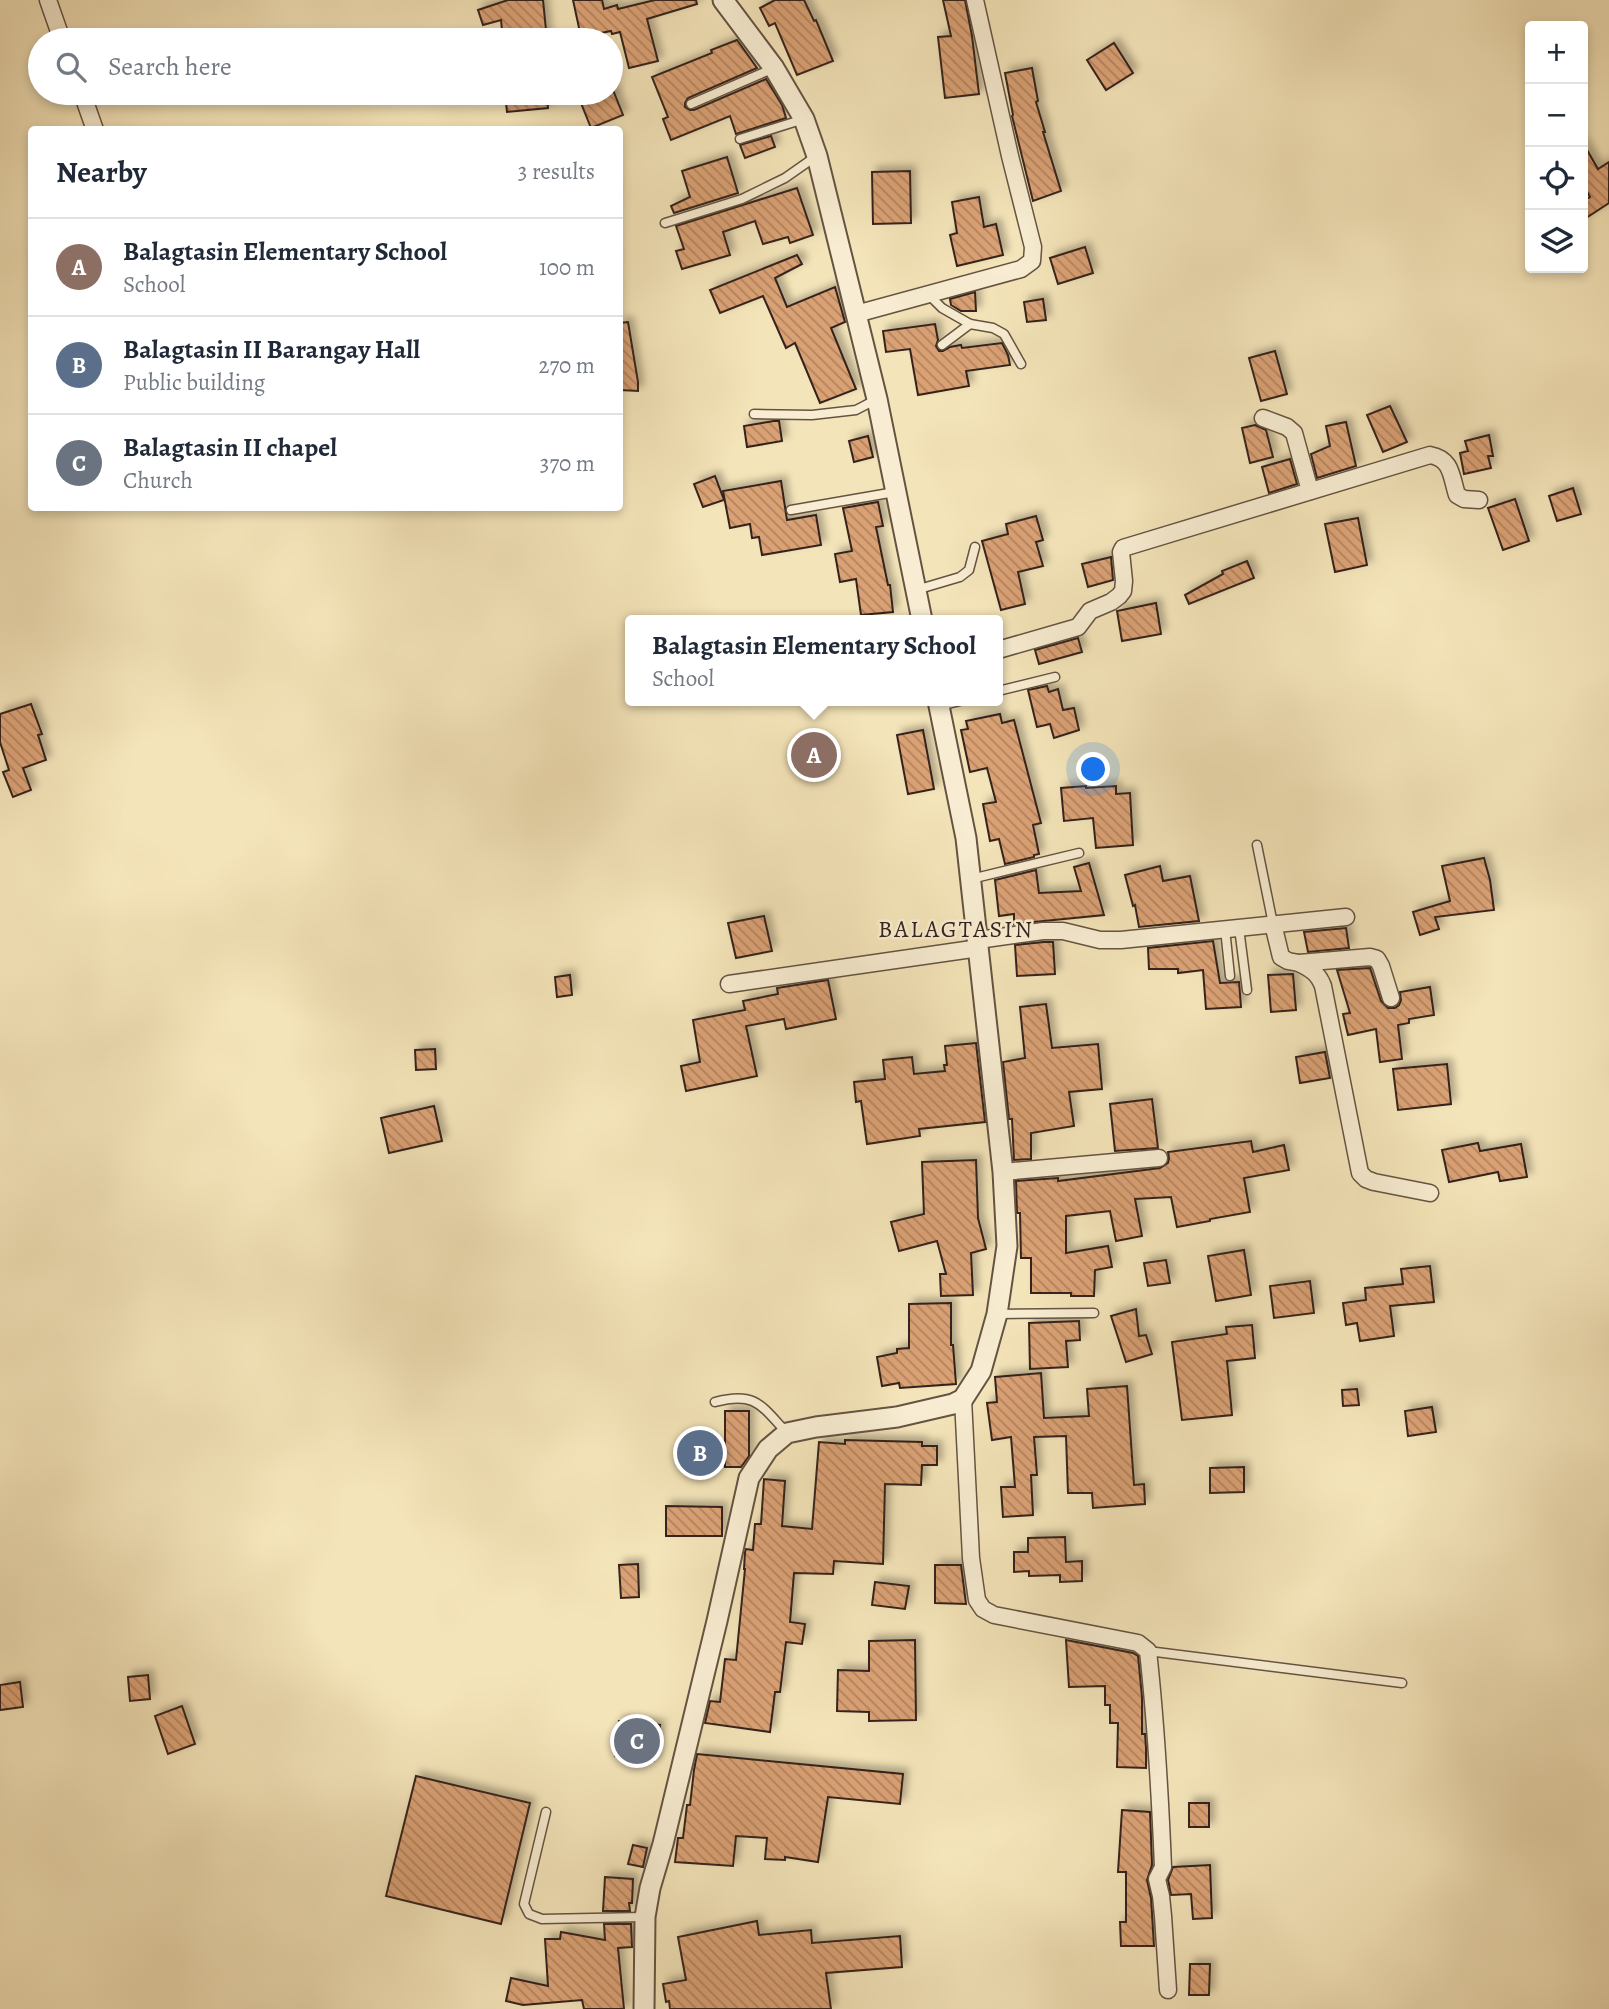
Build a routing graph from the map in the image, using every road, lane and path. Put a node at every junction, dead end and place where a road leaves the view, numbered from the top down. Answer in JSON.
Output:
{"nodes":[{"id":1,"x":48,"y":0,"type":"edge"},
{"id":2,"x":723,"y":0,"type":"edge"},
{"id":3,"x":975,"y":0,"type":"edge"},
{"id":4,"x":58,"y":28,"type":"edge"},
{"id":5,"x":774,"y":68,"type":"junction"},
{"id":6,"x":691,"y":104,"type":"dead end"},
{"id":7,"x":86,"y":105,"type":"edge"},
{"id":8,"x":804,"y":119,"type":"junction"},
{"id":9,"x":94,"y":126,"type":"edge"},
{"id":10,"x":740,"y":139,"type":"dead end"},
{"id":11,"x":817,"y":156,"type":"junction"},
{"id":12,"x":665,"y":223,"type":"dead end"},
{"id":13,"x":929,"y":295,"type":"junction"},
{"id":14,"x":856,"y":314,"type":"junction"},
{"id":15,"x":970,"y":324,"type":"junction"},
{"id":16,"x":942,"y":345,"type":"dead end"},
{"id":17,"x":1021,"y":364,"type":"dead end"},
{"id":18,"x":877,"y":399,"type":"junction"},
{"id":19,"x":754,"y":414,"type":"dead end"},
{"id":20,"x":1263,"y":418,"type":"dead end"},
{"id":21,"x":1310,"y":491,"type":"junction"},
{"id":22,"x":896,"y":492,"type":"junction"},
{"id":23,"x":1479,"y":500,"type":"dead end"},
{"id":24,"x":791,"y":510,"type":"dead end"},
{"id":25,"x":975,"y":547,"type":"dead end"},
{"id":26,"x":916,"y":590,"type":"junction"},
{"id":27,"x":921,"y":615,"type":"edge"},
{"id":28,"x":1003,"y":649,"type":"edge"},
{"id":29,"x":1055,"y":677,"type":"dead end"},
{"id":30,"x":1003,"y":690,"type":"edge"},
{"id":31,"x":938,"y":706,"type":"edge"},
{"id":32,"x":1257,"y":845,"type":"dead end"},
{"id":33,"x":1079,"y":853,"type":"dead end"},
{"id":34,"x":971,"y":879,"type":"junction"},
{"id":35,"x":1346,"y":916,"type":"dead end"},
{"id":36,"x":1273,"y":924,"type":"junction"},
{"id":37,"x":1232,"y":928,"type":"junction"},
{"id":38,"x":978,"y":944,"type":"junction"},
{"id":39,"x":1299,"y":963,"type":"junction"},
{"id":40,"x":1230,"y":976,"type":"dead end"},
{"id":41,"x":729,"y":984,"type":"dead end"},
{"id":42,"x":1247,"y":990,"type":"dead end"},
{"id":43,"x":1391,"y":998,"type":"dead end"},
{"id":44,"x":1159,"y":1158,"type":"dead end"},
{"id":45,"x":1003,"y":1172,"type":"junction"},
{"id":46,"x":1430,"y":1193,"type":"dead end"},
{"id":47,"x":997,"y":1314,"type":"junction"},
{"id":48,"x":1094,"y":1314,"type":"dead end"},
{"id":49,"x":963,"y":1399,"type":"junction"},
{"id":50,"x":715,"y":1402,"type":"dead end"},
{"id":51,"x":787,"y":1433,"type":"junction"},
{"id":52,"x":1148,"y":1651,"type":"junction"},
{"id":53,"x":1402,"y":1683,"type":"dead end"},
{"id":54,"x":546,"y":1812,"type":"dead end"},
{"id":55,"x":645,"y":1917,"type":"junction"},
{"id":56,"x":1168,"y":1990,"type":"dead end"},
{"id":57,"x":644,"y":2009,"type":"edge"}],
"edges":[{"from":1,"to":4,"type":"street"},
{"from":2,"to":5,"type":"street"},
{"from":3,"to":13,"type":"street"},
{"from":5,"to":6,"type":"lane"},
{"from":5,"to":8,"type":"street"},
{"from":7,"to":9,"type":"street"},
{"from":8,"to":10,"type":"lane"},
{"from":8,"to":11,"type":"street"},
{"from":11,"to":12,"type":"lane"},
{"from":11,"to":14,"type":"street"},
{"from":13,"to":14,"type":"street"},
{"from":13,"to":15,"type":"lane"},
{"from":14,"to":18,"type":"street"},
{"from":15,"to":16,"type":"lane"},
{"from":15,"to":17,"type":"lane"},
{"from":18,"to":19,"type":"lane"},
{"from":18,"to":22,"type":"street"},
{"from":20,"to":21,"type":"street"},
{"from":21,"to":23,"type":"street"},
{"from":21,"to":28,"type":"street"},
{"from":22,"to":24,"type":"lane"},
{"from":22,"to":26,"type":"street"},
{"from":25,"to":26,"type":"lane"},
{"from":26,"to":27,"type":"street"},
{"from":29,"to":30,"type":"lane"},
{"from":31,"to":34,"type":"street"},
{"from":32,"to":36,"type":"lane"},
{"from":33,"to":34,"type":"lane"},
{"from":34,"to":38,"type":"street"},
{"from":35,"to":36,"type":"street"},
{"from":36,"to":37,"type":"street"},
{"from":36,"to":39,"type":"street"},
{"from":37,"to":38,"type":"street"},
{"from":37,"to":40,"type":"lane"},
{"from":37,"to":42,"type":"lane"},
{"from":38,"to":41,"type":"street"},
{"from":38,"to":45,"type":"street"},
{"from":39,"to":43,"type":"street"},
{"from":39,"to":46,"type":"street"},
{"from":44,"to":45,"type":"street"},
{"from":45,"to":47,"type":"street"},
{"from":47,"to":48,"type":"lane"},
{"from":47,"to":49,"type":"street"},
{"from":49,"to":51,"type":"street"},
{"from":49,"to":52,"type":"street"},
{"from":50,"to":51,"type":"lane"},
{"from":51,"to":55,"type":"street"},
{"from":52,"to":53,"type":"lane"},
{"from":52,"to":56,"type":"street"},
{"from":54,"to":55,"type":"lane"},
{"from":55,"to":57,"type":"street"}]}
